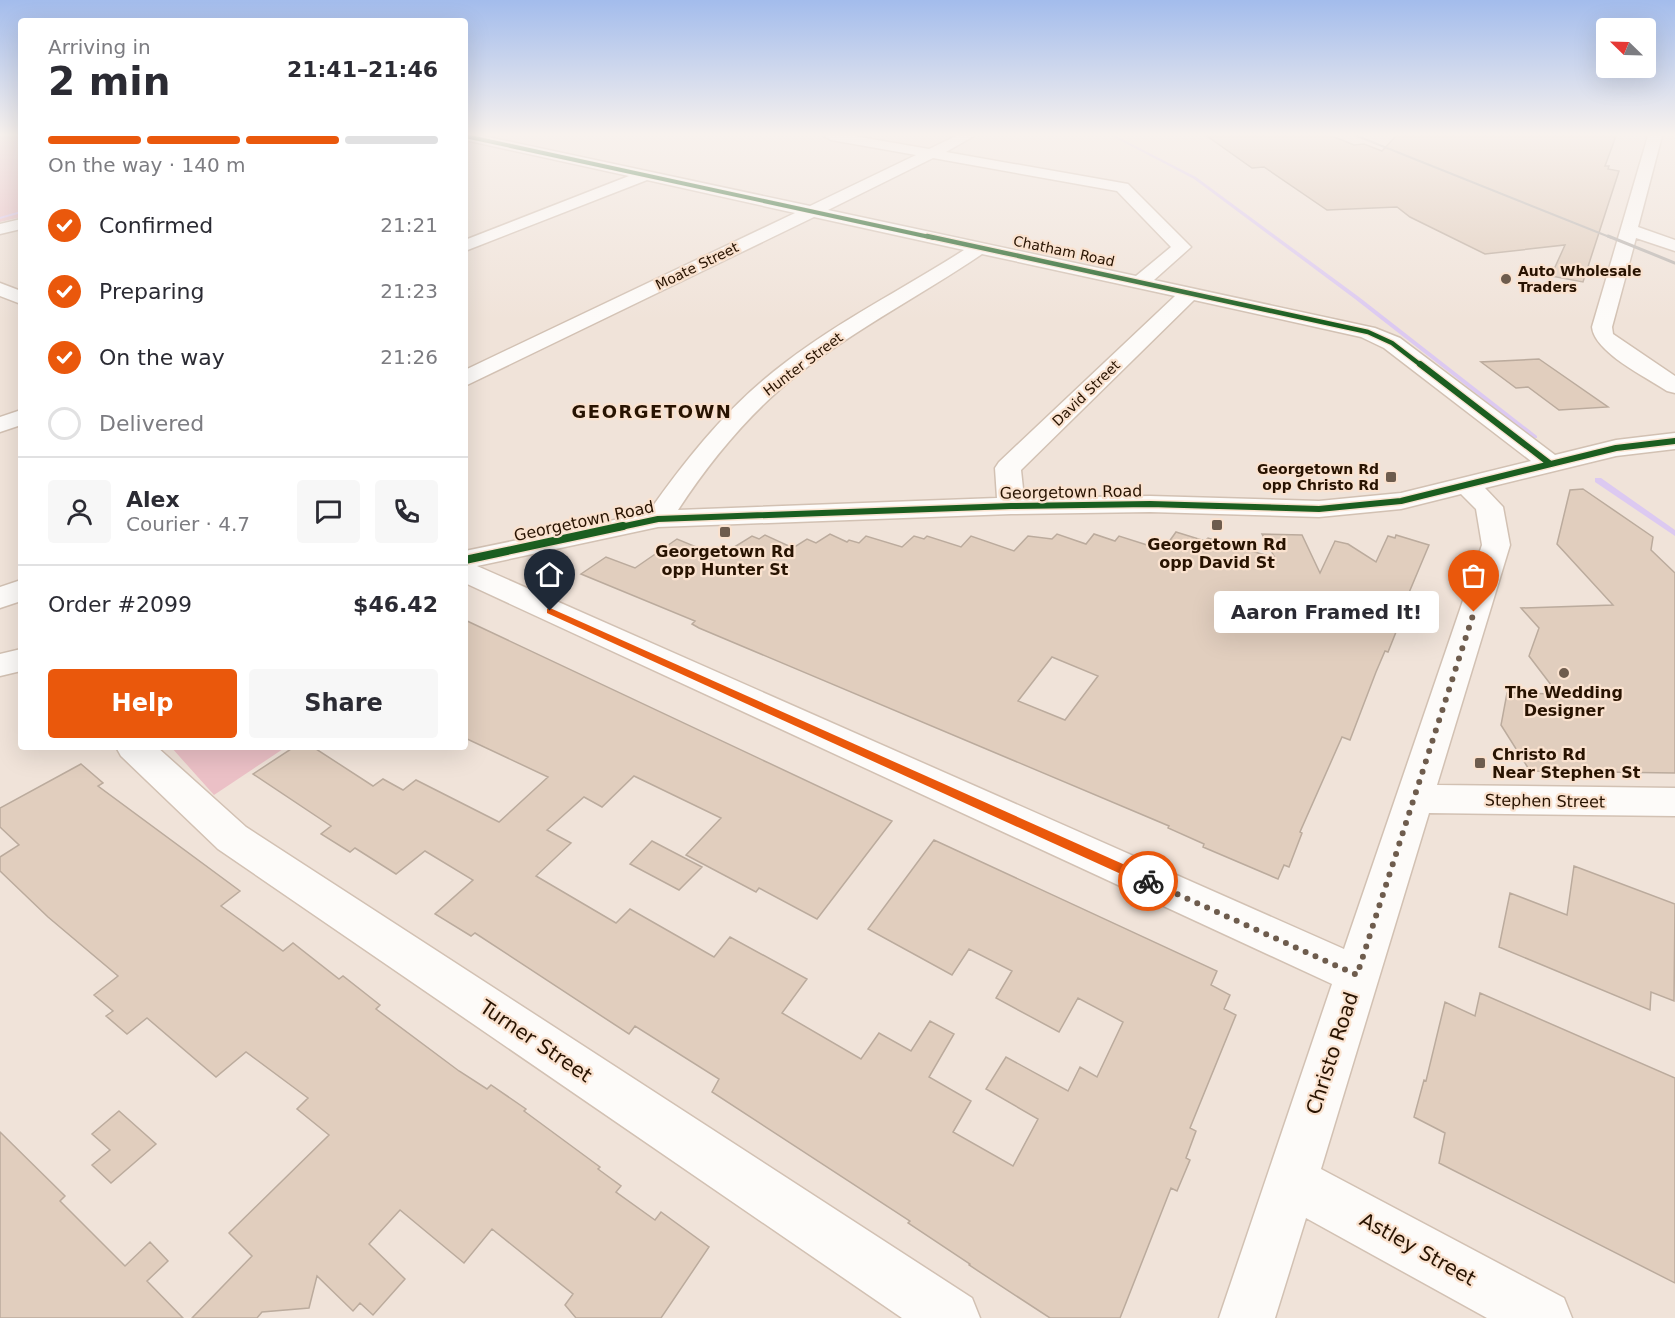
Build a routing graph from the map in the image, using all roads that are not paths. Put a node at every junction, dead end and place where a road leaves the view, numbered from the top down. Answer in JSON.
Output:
{"nodes":[{"id":1,"x":589,"y":198,"type":"edge"},
{"id":2,"x":751,"y":198,"type":"edge"},
{"id":3,"x":836,"y":198,"type":"edge"},
{"id":4,"x":1133,"y":198,"type":"edge"},
{"id":5,"x":1643,"y":198,"type":"edge"},
{"id":6,"x":810,"y":210,"type":"junction"},
{"id":7,"x":1638,"y":222,"type":"junction"},
{"id":8,"x":18,"y":225,"type":"edge"},
{"id":9,"x":0,"y":229,"type":"edge"},
{"id":10,"x":468,"y":245,"type":"edge"},
{"id":11,"x":1675,"y":246,"type":"edge"},
{"id":12,"x":980,"y":247,"type":"junction"},
{"id":13,"x":1141,"y":281,"type":"junction"},
{"id":14,"x":1191,"y":292,"type":"junction"},
{"id":15,"x":468,"y":378,"type":"edge"},
{"id":16,"x":1675,"y":386,"type":"edge"},
{"id":17,"x":18,"y":418,"type":"edge"},
{"id":18,"x":0,"y":425,"type":"edge"},
{"id":19,"x":1675,"y":429,"type":"edge"},
{"id":20,"x":1675,"y":441,"type":"edge"},
{"id":21,"x":1616,"y":448,"type":"junction"},
{"id":22,"x":1549,"y":463,"type":"junction"},
{"id":23,"x":1467,"y":485,"type":"junction"},
{"id":24,"x":1011,"y":506,"type":"junction"},
{"id":25,"x":658,"y":519,"type":"junction"},
{"id":26,"x":468,"y":559,"type":"edge"},
{"id":27,"x":468,"y":573,"type":"edge"},
{"id":28,"x":18,"y":590,"type":"edge"},
{"id":29,"x":0,"y":599,"type":"edge"},
{"id":30,"x":18,"y":661,"type":"edge"},
{"id":31,"x":0,"y":665,"type":"edge"},
{"id":32,"x":137,"y":750,"type":"edge"},
{"id":33,"x":1414,"y":799,"type":"junction"},
{"id":34,"x":1675,"y":802,"type":"edge"},
{"id":35,"x":1357,"y":975,"type":"junction"},
{"id":36,"x":1291,"y":1180,"type":"junction"},
{"id":37,"x":952,"y":1318,"type":"edge"},
{"id":38,"x":1247,"y":1318,"type":"edge"},
{"id":39,"x":1544,"y":1318,"type":"edge"}],
"edges":[{"from":1,"to":10,"type":"street"},
{"from":2,"to":6,"type":"street","name":"Chatham Road"},
{"from":3,"to":6,"type":"street","name":"Moate Street"},
{"from":4,"to":13,"type":"street"},
{"from":5,"to":7,"type":"street"},
{"from":6,"to":12,"type":"street","name":"Chatham Road"},
{"from":6,"to":15,"type":"street","name":"Moate Street"},
{"from":7,"to":11,"type":"street"},
{"from":7,"to":16,"type":"street"},
{"from":8,"to":9,"type":"street"},
{"from":12,"to":13,"type":"street","name":"Chatham Road"},
{"from":12,"to":25,"type":"street","name":"Hunter Street"},
{"from":13,"to":14,"type":"street","name":"Chatham Road"},
{"from":14,"to":22,"type":"street","name":"Chatham Road"},
{"from":14,"to":24,"type":"street","name":"David Street"},
{"from":17,"to":18,"type":"street"},
{"from":19,"to":21,"type":"street","name":"Georgetown Road"},
{"from":20,"to":21,"type":"street","name":"Georgetown Road"},
{"from":21,"to":22,"type":"street","name":"Georgetown Road"},
{"from":22,"to":23,"type":"street","name":"Georgetown Road"},
{"from":23,"to":24,"type":"street","name":"Georgetown Road"},
{"from":23,"to":33,"type":"street","name":"Christo Road"},
{"from":24,"to":25,"type":"street","name":"Georgetown Road"},
{"from":25,"to":26,"type":"street","name":"Georgetown Road"},
{"from":27,"to":35,"type":"street"},
{"from":28,"to":29,"type":"street"},
{"from":30,"to":31,"type":"street"},
{"from":32,"to":37,"type":"street","name":"Turner Street"},
{"from":33,"to":34,"type":"street","name":"Stephen Street"},
{"from":33,"to":35,"type":"street","name":"Christo Road"},
{"from":35,"to":36,"type":"street","name":"Christo Road"},
{"from":36,"to":38,"type":"street","name":"Christo Road"},
{"from":36,"to":39,"type":"street","name":"Astley Street"}]}
